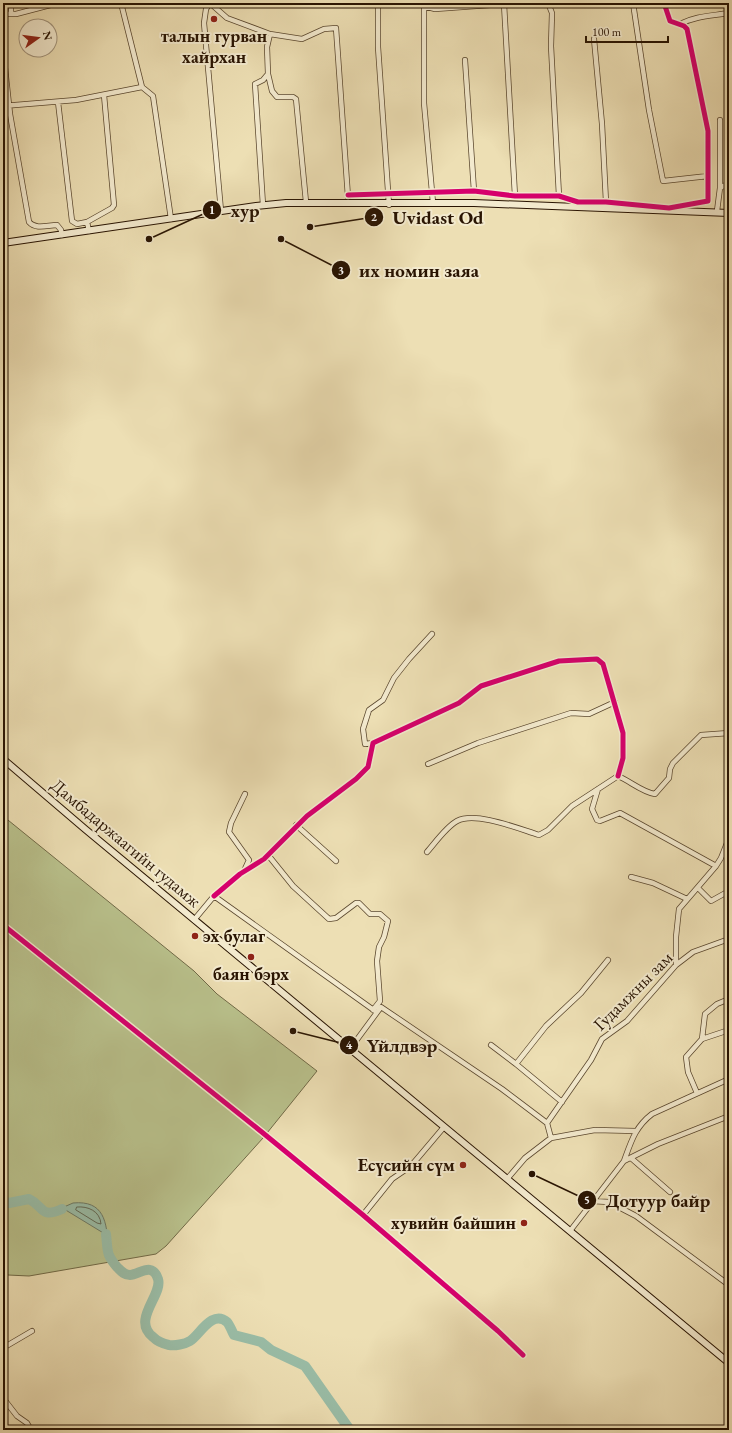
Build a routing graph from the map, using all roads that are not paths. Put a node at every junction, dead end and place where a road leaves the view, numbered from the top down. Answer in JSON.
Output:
{"nodes":[{"id":1,"x":11,"y":3,"type":"edge"},
{"id":2,"x":58,"y":3,"type":"edge"},
{"id":3,"x":121,"y":3,"type":"edge"},
{"id":4,"x":210,"y":3,"type":"edge"},
{"id":5,"x":378,"y":3,"type":"edge"},
{"id":6,"x":548,"y":3,"type":"edge"},
{"id":7,"x":633,"y":3,"type":"edge"},
{"id":8,"x":664,"y":3,"type":"edge"},
{"id":9,"x":50,"y":4,"type":"edge"},
{"id":10,"x":423,"y":5,"type":"edge"},
{"id":11,"x":729,"y":13,"type":"edge"},
{"id":12,"x":3,"y":14,"type":"edge"},
{"id":13,"x":11,"y":14,"type":"junction"},
{"id":14,"x":680,"y":24,"type":"junction"},
{"id":15,"x":270,"y":34,"type":"junction"},
{"id":16,"x":594,"y":39,"type":"dead end"},
{"id":17,"x":3,"y":49,"type":"edge"},
{"id":18,"x":465,"y":60,"type":"dead end"},
{"id":19,"x":268,"y":74,"type":"junction"},
{"id":20,"x":142,"y":87,"type":"junction"},
{"id":21,"x":104,"y":95,"type":"junction"},
{"id":22,"x":58,"y":102,"type":"junction"},
{"id":23,"x":3,"y":106,"type":"edge"},
{"id":24,"x":9,"y":107,"type":"junction"},
{"id":25,"x":720,"y":120,"type":"dead end"},
{"id":26,"x":708,"y":176,"type":"junction"},
{"id":27,"x":729,"y":183,"type":"edge"},
{"id":28,"x":720,"y":188,"type":"junction"},
{"id":29,"x":474,"y":191,"type":"junction"},
{"id":30,"x":388,"y":193,"type":"junction"},
{"id":31,"x":432,"y":193,"type":"junction"},
{"id":32,"x":348,"y":195,"type":"junction"},
{"id":33,"x":515,"y":196,"type":"junction"},
{"id":34,"x":559,"y":196,"type":"junction"},
{"id":35,"x":306,"y":202,"type":"junction"},
{"id":36,"x":348,"y":202,"type":"junction"},
{"id":37,"x":606,"y":202,"type":"junction"},
{"id":38,"x":433,"y":203,"type":"junction"},
{"id":39,"x":389,"y":204,"type":"junction"},
{"id":40,"x":263,"y":205,"type":"junction"},
{"id":41,"x":669,"y":210,"type":"junction"},
{"id":42,"x":221,"y":211,"type":"junction"},
{"id":43,"x":717,"y":211,"type":"junction"},
{"id":44,"x":729,"y":213,"type":"edge"},
{"id":45,"x":171,"y":219,"type":"junction"},
{"id":46,"x":87,"y":222,"type":"junction"},
{"id":47,"x":89,"y":231,"type":"junction"},
{"id":48,"x":62,"y":235,"type":"junction"},
{"id":49,"x":3,"y":243,"type":"edge"},
{"id":50,"x":432,"y":634,"type":"dead end"},
{"id":51,"x":614,"y":702,"type":"junction"},
{"id":52,"x":729,"y":733,"type":"edge"},
{"id":53,"x":373,"y":743,"type":"junction"},
{"id":54,"x":3,"y":759,"type":"edge"},
{"id":55,"x":428,"y":764,"type":"dead end"},
{"id":56,"x":618,"y":776,"type":"junction"},
{"id":57,"x":598,"y":789,"type":"junction"},
{"id":58,"x":245,"y":794,"type":"dead end"},
{"id":59,"x":296,"y":825,"type":"junction"},
{"id":60,"x":729,"y":838,"type":"edge"},
{"id":61,"x":427,"y":852,"type":"dead end"},
{"id":62,"x":268,"y":855,"type":"junction"},
{"id":63,"x":336,"y":860,"type":"dead end"},
{"id":64,"x":716,"y":866,"type":"junction"},
{"id":65,"x":244,"y":871,"type":"junction"},
{"id":66,"x":631,"y":877,"type":"dead end"},
{"id":67,"x":698,"y":888,"type":"junction"},
{"id":68,"x":729,"y":891,"type":"edge"},
{"id":69,"x":214,"y":896,"type":"junction"},
{"id":70,"x":687,"y":899,"type":"junction"},
{"id":71,"x":194,"y":920,"type":"junction"},
{"id":72,"x":3,"y":925,"type":"edge"},
{"id":73,"x":729,"y":939,"type":"edge"},
{"id":74,"x":608,"y":960,"type":"dead end"},
{"id":75,"x":676,"y":965,"type":"junction"},
{"id":76,"x":729,"y":999,"type":"edge"},
{"id":77,"x":374,"y":1011,"type":"junction"},
{"id":78,"x":729,"y":1030,"type":"edge"},
{"id":79,"x":702,"y":1039,"type":"junction"},
{"id":80,"x":491,"y":1045,"type":"dead end"},
{"id":81,"x":350,"y":1049,"type":"junction"},
{"id":82,"x":516,"y":1064,"type":"junction"},
{"id":83,"x":729,"y":1079,"type":"edge"},
{"id":84,"x":697,"y":1092,"type":"junction"},
{"id":85,"x":562,"y":1102,"type":"junction"},
{"id":86,"x":729,"y":1116,"type":"edge"},
{"id":87,"x":546,"y":1123,"type":"junction"},
{"id":88,"x":444,"y":1127,"type":"junction"},
{"id":89,"x":636,"y":1132,"type":"junction"},
{"id":90,"x":551,"y":1138,"type":"junction"},
{"id":91,"x":631,"y":1158,"type":"junction"},
{"id":92,"x":624,"y":1161,"type":"junction"},
{"id":93,"x":507,"y":1179,"type":"junction"},
{"id":94,"x":670,"y":1192,"type":"dead end"},
{"id":95,"x":591,"y":1201,"type":"junction"},
{"id":96,"x":363,"y":1216,"type":"junction"},
{"id":97,"x":570,"y":1231,"type":"junction"},
{"id":98,"x":729,"y":1285,"type":"edge"},
{"id":99,"x":32,"y":1330,"type":"dead end"},
{"id":100,"x":3,"y":1348,"type":"edge"},
{"id":101,"x":523,"y":1355,"type":"dead end"},
{"id":102,"x":729,"y":1363,"type":"edge"},
{"id":103,"x":3,"y":1398,"type":"edge"},
{"id":104,"x":31,"y":1430,"type":"edge"}],
"edges":[{"from":1,"to":13,"type":"street"},
{"from":2,"to":9,"type":"street"},
{"from":3,"to":20,"type":"street"},
{"from":4,"to":15,"type":"street"},
{"from":4,"to":42,"type":"street"},
{"from":5,"to":30,"type":"street"},
{"from":6,"to":34,"type":"street"},
{"from":7,"to":26,"type":"street"},
{"from":8,"to":14,"type":"street"},
{"from":9,"to":13,"type":"street"},
{"from":10,"to":31,"type":"street"},
{"from":10,"to":33,"type":"street"},
{"from":11,"to":14,"type":"street"},
{"from":12,"to":13,"type":"street"},
{"from":14,"to":26,"type":"street"},
{"from":15,"to":19,"type":"street"},
{"from":15,"to":32,"type":"street"},
{"from":16,"to":37,"type":"street"},
{"from":17,"to":24,"type":"street"},
{"from":18,"to":29,"type":"street"},
{"from":19,"to":35,"type":"street"},
{"from":19,"to":40,"type":"street"},
{"from":20,"to":21,"type":"street"},
{"from":20,"to":45,"type":"street"},
{"from":21,"to":22,"type":"street"},
{"from":21,"to":46,"type":"street"},
{"from":22,"to":24,"type":"street"},
{"from":22,"to":46,"type":"street"},
{"from":23,"to":24,"type":"street"},
{"from":24,"to":48,"type":"street"},
{"from":25,"to":28,"type":"street"},
{"from":26,"to":41,"type":"street"},
{"from":27,"to":28,"type":"street"},
{"from":28,"to":43,"type":"street"},
{"from":29,"to":31,"type":"street"},
{"from":29,"to":33,"type":"street"},
{"from":30,"to":31,"type":"street"},
{"from":30,"to":32,"type":"street"},
{"from":30,"to":39,"type":"street"},
{"from":31,"to":38,"type":"street"},
{"from":32,"to":36,"type":"street"},
{"from":33,"to":34,"type":"street"},
{"from":34,"to":37,"type":"street"},
{"from":35,"to":36,"type":"main road"},
{"from":35,"to":40,"type":"main road"},
{"from":36,"to":39,"type":"main road"},
{"from":37,"to":41,"type":"street"},
{"from":38,"to":39,"type":"main road"},
{"from":38,"to":41,"type":"main road"},
{"from":40,"to":42,"type":"main road"},
{"from":41,"to":43,"type":"main road"},
{"from":42,"to":45,"type":"main road"},
{"from":43,"to":44,"type":"main road"},
{"from":45,"to":47,"type":"main road"},
{"from":46,"to":47,"type":"street"},
{"from":47,"to":48,"type":"main road"},
{"from":48,"to":49,"type":"main road"},
{"from":50,"to":53,"type":"street"},
{"from":51,"to":53,"type":"street"},
{"from":51,"to":55,"type":"street"},
{"from":51,"to":56,"type":"street"},
{"from":52,"to":56,"type":"street"},
{"from":53,"to":59,"type":"street"},
{"from":54,"to":71,"type":"main road","name":"Дамбадаржаагийн гудамж"},
{"from":56,"to":57,"type":"street"},
{"from":57,"to":61,"type":"street"},
{"from":57,"to":64,"type":"street"},
{"from":58,"to":65,"type":"street"},
{"from":59,"to":62,"type":"street"},
{"from":59,"to":63,"type":"street"},
{"from":60,"to":64,"type":"street"},
{"from":62,"to":65,"type":"street"},
{"from":62,"to":77,"type":"street"},
{"from":64,"to":67,"type":"street"},
{"from":65,"to":69,"type":"street"},
{"from":66,"to":70,"type":"street"},
{"from":67,"to":68,"type":"street"},
{"from":67,"to":70,"type":"street"},
{"from":69,"to":71,"type":"street"},
{"from":69,"to":77,"type":"street"},
{"from":70,"to":75,"type":"street"},
{"from":71,"to":81,"type":"main road","name":"Дамбадаржаагийн гудамж"},
{"from":72,"to":96,"type":"street"},
{"from":73,"to":75,"type":"street","name":"Гудамжны зам"},
{"from":74,"to":82,"type":"street"},
{"from":75,"to":85,"type":"street","name":"Гудамжны зам"},
{"from":76,"to":79,"type":"street"},
{"from":77,"to":81,"type":"street"},
{"from":77,"to":87,"type":"street"},
{"from":78,"to":79,"type":"street"},
{"from":79,"to":84,"type":"street"},
{"from":80,"to":82,"type":"street"},
{"from":81,"to":88,"type":"main road","name":"Дамбадаржаагийн гудамж"},
{"from":82,"to":85,"type":"street"},
{"from":83,"to":84,"type":"street"},
{"from":84,"to":89,"type":"street"},
{"from":85,"to":87,"type":"street","name":"Гудамжны зам"},
{"from":86,"to":91,"type":"street"},
{"from":87,"to":90,"type":"street"},
{"from":88,"to":93,"type":"main road","name":"Дамбадаржаагийн гудамж"},
{"from":88,"to":96,"type":"street"},
{"from":89,"to":90,"type":"street"},
{"from":89,"to":92,"type":"street"},
{"from":90,"to":93,"type":"street"},
{"from":91,"to":92,"type":"street"},
{"from":91,"to":94,"type":"street"},
{"from":92,"to":95,"type":"street"},
{"from":93,"to":97,"type":"main road","name":"Дамбадаржаагийн гудамж"},
{"from":95,"to":97,"type":"street"},
{"from":95,"to":98,"type":"street"},
{"from":96,"to":101,"type":"street"},
{"from":97,"to":102,"type":"main road","name":"Дамбадаржаагийн гудамж"},
{"from":99,"to":100,"type":"street"},
{"from":103,"to":104,"type":"street"}]}
